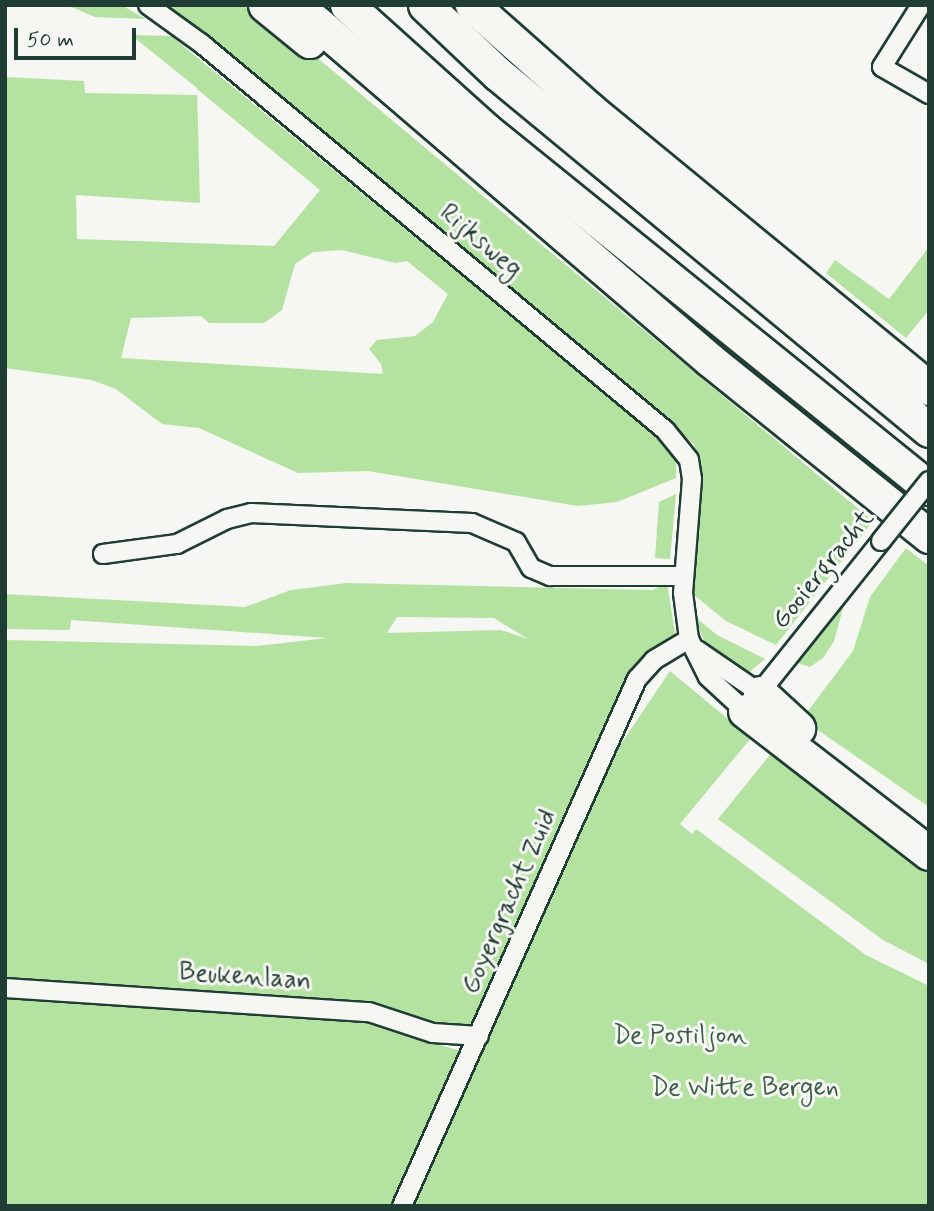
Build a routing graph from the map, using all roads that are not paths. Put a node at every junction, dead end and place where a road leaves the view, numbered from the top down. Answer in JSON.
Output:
{"nodes":[{"id":1,"x":148,"y":5,"type":"edge"},
{"id":2,"x":265,"y":5,"type":"edge"},
{"id":3,"x":296,"y":5,"type":"edge"},
{"id":4,"x":347,"y":5,"type":"edge"},
{"id":5,"x":425,"y":5,"type":"edge"},
{"id":6,"x":472,"y":5,"type":"edge"},
{"id":7,"x":920,"y":5,"type":"edge"},
{"id":8,"x":929,"y":94,"type":"edge"},
{"id":9,"x":425,"y":118,"type":"junction"},
{"id":10,"x":929,"y":388,"type":"edge"},
{"id":11,"x":929,"y":430,"type":"edge"},
{"id":12,"x":929,"y":481,"type":"edge"},
{"id":13,"x":929,"y":488,"type":"edge"},
{"id":14,"x":929,"y":536,"type":"edge"},
{"id":15,"x":103,"y":554,"type":"dead end"},
{"id":16,"x":684,"y":571,"type":"junction"},
{"id":17,"x":692,"y":643,"type":"junction"},
{"id":18,"x":752,"y":702,"type":"junction"},
{"id":19,"x":929,"y":832,"type":"edge"},
{"id":20,"x":929,"y":853,"type":"edge"},
{"id":21,"x":5,"y":988,"type":"edge"},
{"id":22,"x":479,"y":1036,"type":"junction"},
{"id":23,"x":402,"y":1206,"type":"edge"}],
"edges":[{"from":1,"to":16,"type":"street","name":"Rijksweg"},
{"from":2,"to":9,"type":"highway"},
{"from":3,"to":9,"type":"highway"},
{"from":4,"to":13,"type":"highway"},
{"from":5,"to":11,"type":"highway"},
{"from":6,"to":10,"type":"highway"},
{"from":7,"to":8,"type":"street"},
{"from":9,"to":14,"type":"highway"},
{"from":12,"to":18,"type":"street","name":"Gooiergracht","bridge":true},
{"from":15,"to":16,"type":"street"},
{"from":16,"to":17,"type":"street"},
{"from":17,"to":18,"type":"street"},
{"from":17,"to":22,"type":"street","name":"Goyergracht Zuid"},
{"from":18,"to":19,"type":"highway"},
{"from":18,"to":20,"type":"highway"},
{"from":21,"to":22,"type":"street","name":"Beukenlaan"},
{"from":22,"to":23,"type":"street","name":"Goyergracht Zuid"}]}
